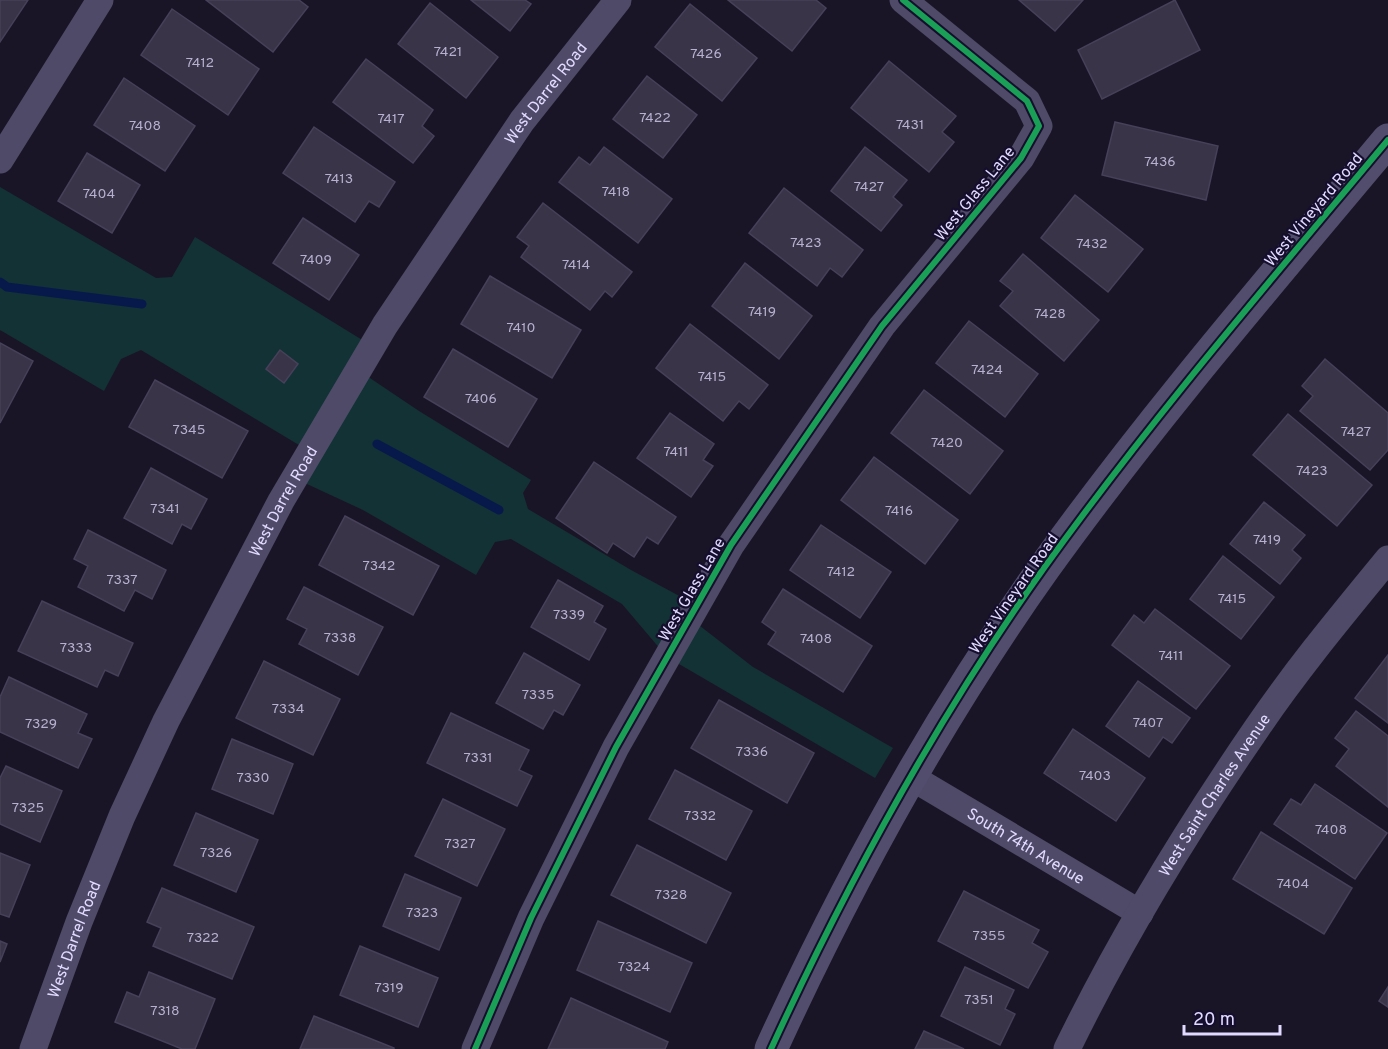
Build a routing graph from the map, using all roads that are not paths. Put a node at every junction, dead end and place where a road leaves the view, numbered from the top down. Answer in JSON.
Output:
{"nodes":[{"id":1,"x":100,"y":0,"type":"edge"},
{"id":2,"x":618,"y":0,"type":"edge"},
{"id":3,"x":903,"y":0,"type":"edge"},
{"id":4,"x":1388,"y":140,"type":"edge"},
{"id":5,"x":0,"y":160,"type":"edge"},
{"id":6,"x":1388,"y":559,"type":"edge"},
{"id":7,"x":910,"y":777,"type":"junction"},
{"id":8,"x":1140,"y":913,"type":"junction"},
{"id":9,"x":33,"y":1049,"type":"edge"},
{"id":10,"x":475,"y":1049,"type":"edge"},
{"id":11,"x":771,"y":1049,"type":"edge"},
{"id":12,"x":1067,"y":1049,"type":"edge"}],
"edges":[{"from":1,"to":5,"type":"street"},
{"from":2,"to":9,"type":"street","name":"West Darrel Road"},
{"from":3,"to":10,"type":"street","name":"West Glass Lane"},
{"from":4,"to":7,"type":"street","name":"West Vineyard Road"},
{"from":6,"to":8,"type":"street","name":"West Saint Charles Avenue"},
{"from":7,"to":8,"type":"street","name":"South 74th Avenue"},
{"from":7,"to":11,"type":"street","name":"West Vineyard Road"},
{"from":8,"to":12,"type":"street","name":"West Saint Charles Avenue"}]}
